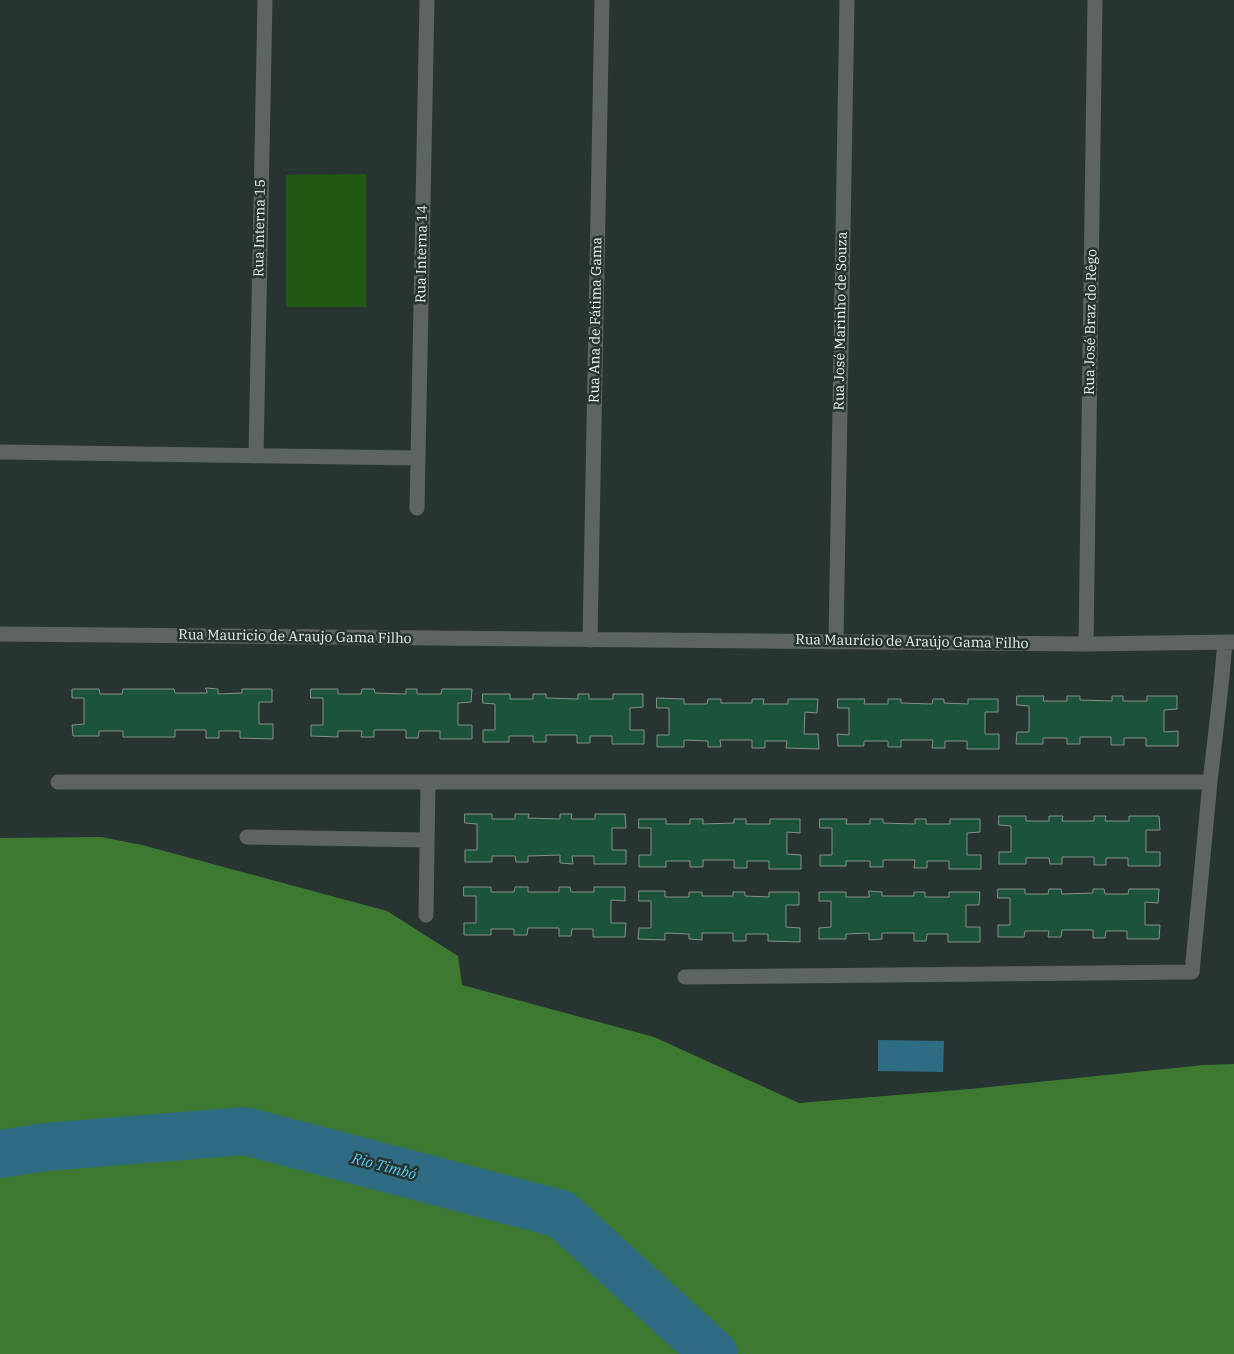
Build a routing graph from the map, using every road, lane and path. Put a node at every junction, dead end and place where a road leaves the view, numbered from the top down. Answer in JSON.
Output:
{"nodes":[{"id":1,"x":265,"y":0,"type":"edge"},
{"id":2,"x":427,"y":0,"type":"edge"},
{"id":3,"x":602,"y":0,"type":"edge"},
{"id":4,"x":847,"y":0,"type":"edge"},
{"id":5,"x":1095,"y":0,"type":"edge"},
{"id":6,"x":0,"y":452,"type":"edge"},
{"id":7,"x":256,"y":456,"type":"junction"},
{"id":8,"x":417,"y":458,"type":"junction"},
{"id":9,"x":417,"y":508,"type":"dead end"},
{"id":10,"x":0,"y":634,"type":"edge"},
{"id":11,"x":590,"y":640,"type":"junction"},
{"id":12,"x":836,"y":641,"type":"junction"},
{"id":13,"x":1229,"y":642,"type":"edge"},
{"id":14,"x":1086,"y":644,"type":"junction"},
{"id":15,"x":58,"y":782,"type":"dead end"},
{"id":16,"x":428,"y":782,"type":"junction"},
{"id":17,"x":1210,"y":782,"type":"junction"},
{"id":18,"x":247,"y":837,"type":"dead end"},
{"id":19,"x":427,"y":840,"type":"junction"},
{"id":20,"x":426,"y":915,"type":"dead end"},
{"id":21,"x":685,"y":977,"type":"dead end"}],
"edges":[{"from":1,"to":7,"type":"street","name":"Rua Interna 15"},
{"from":2,"to":8,"type":"street","name":"Rua Interna 14"},
{"from":3,"to":11,"type":"street","name":"Rua Ana de Fátima Gama"},
{"from":4,"to":12,"type":"street","name":"Rua José Marinho de Souza"},
{"from":5,"to":14,"type":"street","name":"Rua José Braz do Rêgo"},
{"from":6,"to":7,"type":"street"},
{"from":7,"to":8,"type":"street"},
{"from":8,"to":9,"type":"street","name":"Rua Interna 14"},
{"from":10,"to":11,"type":"street","name":"Rua Mauricio de Araujo Gama Filho"},
{"from":11,"to":12,"type":"street","name":"Rua Maurício de Araújo Gama Filho"},
{"from":12,"to":14,"type":"street","name":"Rua Maurício de Araújo Gama Filho"},
{"from":13,"to":14,"type":"street","name":"Rua Maurício de Araújo Gama Filho"},
{"from":13,"to":17,"type":"street"},
{"from":15,"to":16,"type":"street"},
{"from":16,"to":17,"type":"street"},
{"from":16,"to":19,"type":"street"},
{"from":17,"to":21,"type":"street"},
{"from":18,"to":19,"type":"street"},
{"from":19,"to":20,"type":"street"}]}
